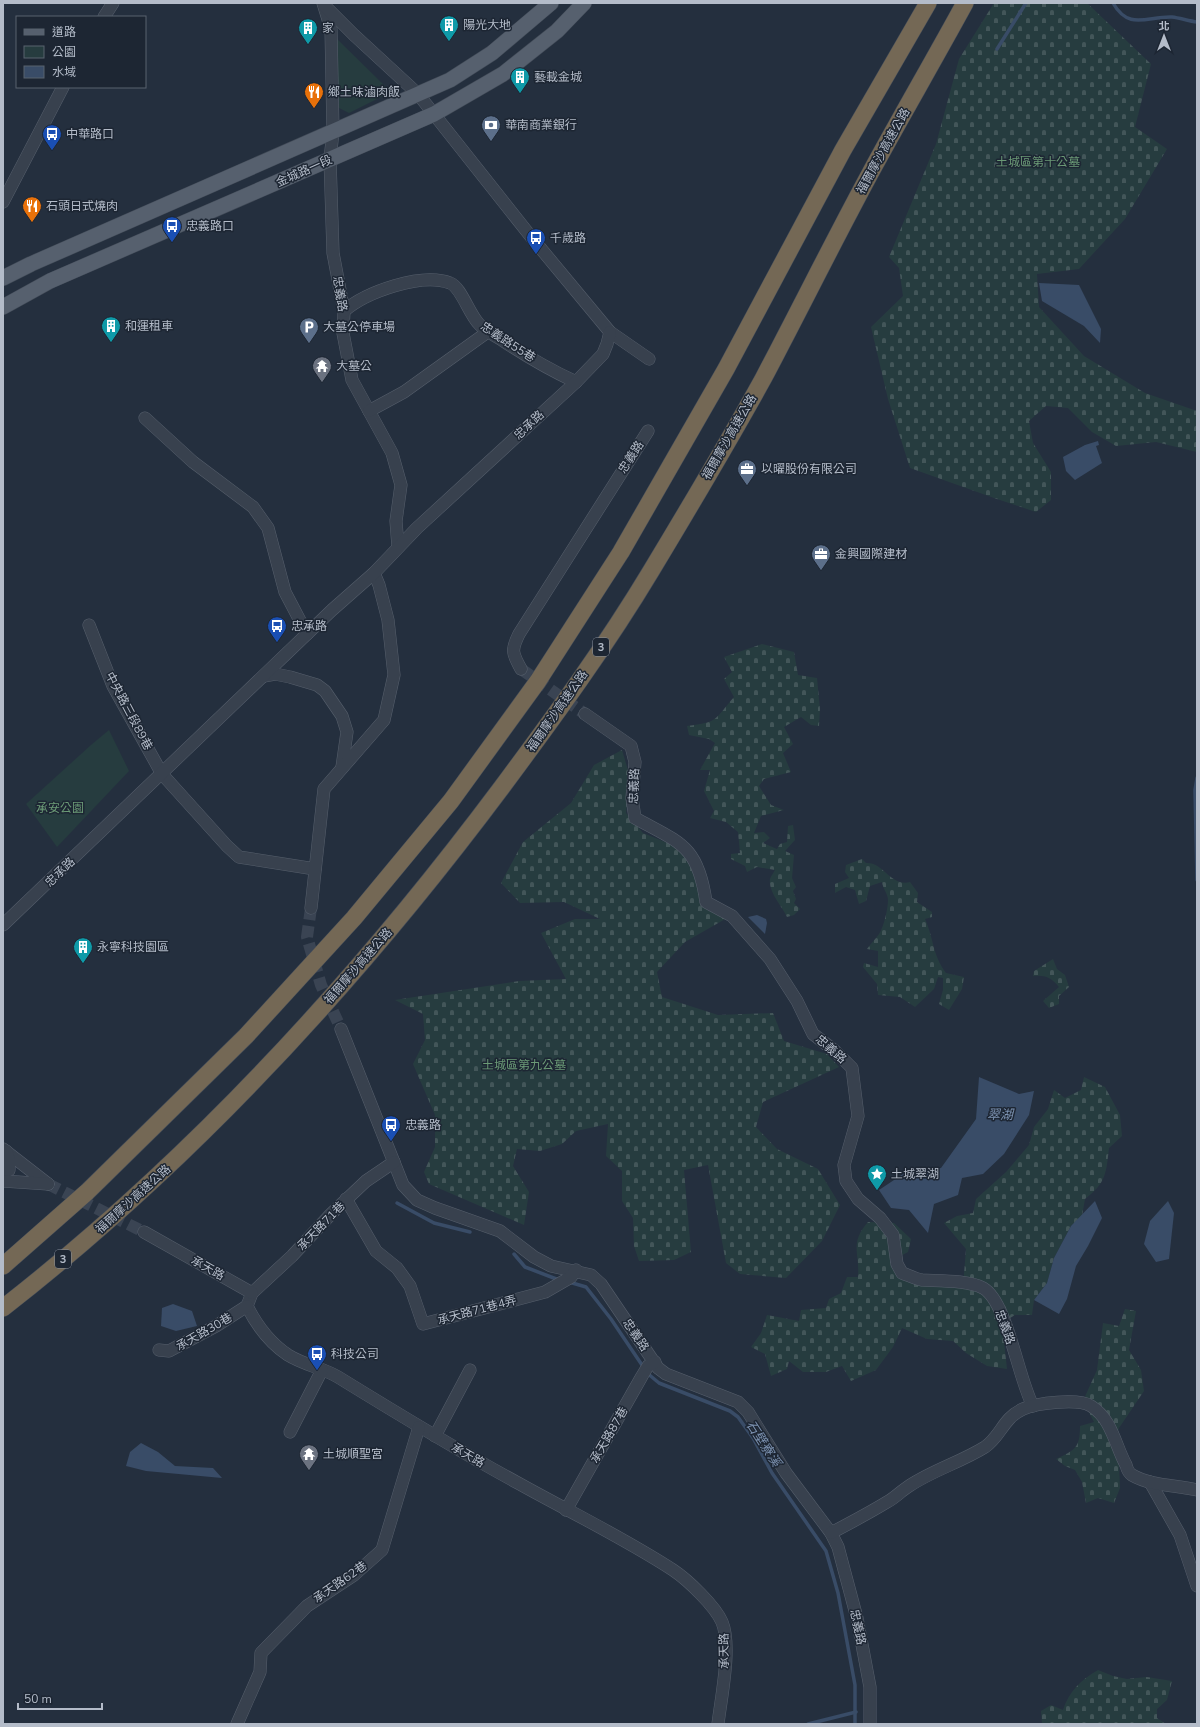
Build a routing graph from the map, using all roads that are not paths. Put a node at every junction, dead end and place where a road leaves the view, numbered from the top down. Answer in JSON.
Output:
{"nodes":[{"id":1,"x":113,"y":3,"type":"edge"},
{"id":2,"x":323,"y":3,"type":"edge"},
{"id":3,"x":551,"y":3,"type":"edge"},
{"id":4,"x":584,"y":3,"type":"edge"},
{"id":5,"x":928,"y":3,"type":"edge"},
{"id":6,"x":965,"y":3,"type":"edge"},
{"id":7,"x":105,"y":16,"type":"edge"},
{"id":8,"x":331,"y":29,"type":"junction"},
{"id":9,"x":354,"y":35,"type":"junction"},
{"id":10,"x":62,"y":88,"type":"edge"},
{"id":11,"x":418,"y":94,"type":"junction"},
{"id":12,"x":434,"y":114,"type":"junction"},
{"id":13,"x":333,"y":132,"type":"junction"},
{"id":14,"x":330,"y":159,"type":"junction"},
{"id":15,"x":3,"y":202,"type":"edge"},
{"id":16,"x":3,"y":278,"type":"edge"},
{"id":17,"x":3,"y":307,"type":"edge"},
{"id":18,"x":344,"y":311,"type":"junction"},
{"id":19,"x":489,"y":331,"type":"junction"},
{"id":20,"x":610,"y":332,"type":"junction"},
{"id":21,"x":649,"y":359,"type":"dead end"},
{"id":22,"x":576,"y":382,"type":"junction"},
{"id":23,"x":369,"y":411,"type":"junction"},
{"id":24,"x":145,"y":418,"type":"dead end"},
{"id":25,"x":648,"y":431,"type":"dead end"},
{"id":26,"x":398,"y":547,"type":"junction"},
{"id":27,"x":374,"y":573,"type":"junction"},
{"id":28,"x":89,"y":625,"type":"dead end"},
{"id":29,"x":307,"y":634,"type":"junction"},
{"id":30,"x":521,"y":669,"type":"tunnel mouth"},
{"id":31,"x":264,"y":676,"type":"junction"},
{"id":32,"x":585,"y":714,"type":"tunnel mouth"},
{"id":33,"x":342,"y":767,"type":"junction"},
{"id":34,"x":162,"y":774,"type":"junction"},
{"id":35,"x":315,"y":869,"type":"junction"},
{"id":36,"x":311,"y":908,"type":"tunnel mouth"},
{"id":37,"x":3,"y":925,"type":"edge"},
{"id":38,"x":341,"y":1028,"type":"tunnel mouth"},
{"id":39,"x":4,"y":1150,"type":"edge"},
{"id":40,"x":394,"y":1162,"type":"junction"},
{"id":41,"x":23,"y":1166,"type":"junction"},
{"id":42,"x":5,"y":1179,"type":"edge"},
{"id":43,"x":346,"y":1199,"type":"junction"},
{"id":44,"x":71,"y":1206,"type":"junction"},
{"id":45,"x":144,"y":1232,"type":"tunnel mouth"},
{"id":46,"x":3,"y":1251,"type":"edge"},
{"id":47,"x":3,"y":1266,"type":"edge"},
{"id":48,"x":573,"y":1274,"type":"junction"},
{"id":49,"x":252,"y":1293,"type":"junction"},
{"id":50,"x":247,"y":1306,"type":"junction"},
{"id":51,"x":3,"y":1308,"type":"edge"},
{"id":52,"x":159,"y":1350,"type":"dead end"},
{"id":53,"x":648,"y":1368,"type":"junction"},
{"id":54,"x":322,"y":1370,"type":"junction"},
{"id":55,"x":470,"y":1370,"type":"dead end"},
{"id":56,"x":1033,"y":1406,"type":"junction"},
{"id":57,"x":419,"y":1427,"type":"junction"},
{"id":58,"x":290,"y":1432,"type":"dead end"},
{"id":59,"x":435,"y":1436,"type":"junction"},
{"id":60,"x":1150,"y":1482,"type":"junction"},
{"id":61,"x":1197,"y":1490,"type":"edge"},
{"id":62,"x":566,"y":1510,"type":"junction"},
{"id":63,"x":831,"y":1533,"type":"junction"},
{"id":64,"x":1197,"y":1586,"type":"edge"},
{"id":65,"x":237,"y":1724,"type":"edge"},
{"id":66,"x":718,"y":1724,"type":"edge"},
{"id":67,"x":870,"y":1724,"type":"edge"}],
"edges":[{"from":1,"to":7,"type":"street"},
{"from":2,"to":8,"type":"street","name":"忠義路"},
{"from":2,"to":9,"type":"street"},
{"from":3,"to":11,"type":"main road","name":"金城路一段"},
{"from":4,"to":12,"type":"main road","name":"金城路一段"},
{"from":5,"to":44,"type":"highway"},
{"from":6,"to":51,"type":"highway","name":"福爾摩沙高速公路","number":"3"},
{"from":8,"to":9,"type":"street"},
{"from":8,"to":13,"type":"street","name":"忠義路"},
{"from":9,"to":11,"type":"street"},
{"from":10,"to":15,"type":"street"},
{"from":11,"to":12,"type":"street"},
{"from":11,"to":13,"type":"main road","name":"金城路一段"},
{"from":12,"to":14,"type":"main road","name":"金城路一段"},
{"from":12,"to":20,"type":"street"},
{"from":13,"to":14,"type":"street","name":"忠義路"},
{"from":13,"to":16,"type":"main road","name":"金城路一段"},
{"from":14,"to":17,"type":"main road","name":"金城路一段"},
{"from":14,"to":18,"type":"street","name":"忠義路"},
{"from":18,"to":19,"type":"street","name":"忠義路55巷"},
{"from":18,"to":23,"type":"street","name":"忠義路"},
{"from":19,"to":22,"type":"street","name":"忠義路55巷"},
{"from":19,"to":23,"type":"street"},
{"from":20,"to":21,"type":"street"},
{"from":20,"to":22,"type":"street","name":"忠承路"},
{"from":22,"to":26,"type":"street","name":"忠承路"},
{"from":23,"to":26,"type":"street","name":"忠義路"},
{"from":24,"to":29,"type":"street"},
{"from":25,"to":30,"type":"street","name":"忠義路"},
{"from":26,"to":27,"type":"street","name":"忠承路"},
{"from":27,"to":29,"type":"street","name":"忠承路"},
{"from":27,"to":33,"type":"street"},
{"from":28,"to":34,"type":"street","name":"中央路三段89巷"},
{"from":29,"to":31,"type":"street","name":"忠承路"},
{"from":31,"to":33,"type":"street"},
{"from":31,"to":34,"type":"street","name":"忠承路"},
{"from":32,"to":56,"type":"street","name":"忠義路"},
{"from":33,"to":35,"type":"street"},
{"from":34,"to":35,"type":"street","name":"中央路三段89巷"},
{"from":34,"to":37,"type":"street","name":"忠承路"},
{"from":35,"to":36,"type":"street"},
{"from":38,"to":40,"type":"street","name":"忠義路"},
{"from":39,"to":41,"type":"street"},
{"from":39,"to":42,"type":"street"},
{"from":40,"to":43,"type":"street","name":"承天路71巷"},
{"from":40,"to":48,"type":"street","name":"忠義路"},
{"from":41,"to":42,"type":"street"},
{"from":41,"to":42,"type":"street"},
{"from":43,"to":48,"type":"street","name":"承天路71巷4弄"},
{"from":43,"to":49,"type":"street","name":"承天路71巷"},
{"from":44,"to":46,"type":"highway"},
{"from":44,"to":47,"type":"highway"},
{"from":45,"to":49,"type":"street","name":"承天路"},
{"from":48,"to":53,"type":"street","name":"忠義路"},
{"from":49,"to":50,"type":"street"},
{"from":50,"to":52,"type":"street","name":"承天路30巷"},
{"from":50,"to":54,"type":"street","name":"承天路"},
{"from":53,"to":62,"type":"street","name":"承天路87巷"},
{"from":53,"to":63,"type":"street","name":"忠義路"},
{"from":54,"to":57,"type":"street","name":"承天路"},
{"from":54,"to":58,"type":"street"},
{"from":55,"to":59,"type":"street"},
{"from":56,"to":60,"type":"street"},
{"from":56,"to":63,"type":"street"},
{"from":57,"to":59,"type":"street","name":"承天路"},
{"from":57,"to":65,"type":"street","name":"承天路62巷"},
{"from":59,"to":62,"type":"street","name":"承天路"},
{"from":60,"to":61,"type":"street"},
{"from":60,"to":64,"type":"street"},
{"from":62,"to":66,"type":"street","name":"承天路"},
{"from":63,"to":67,"type":"street","name":"忠義路"}]}
